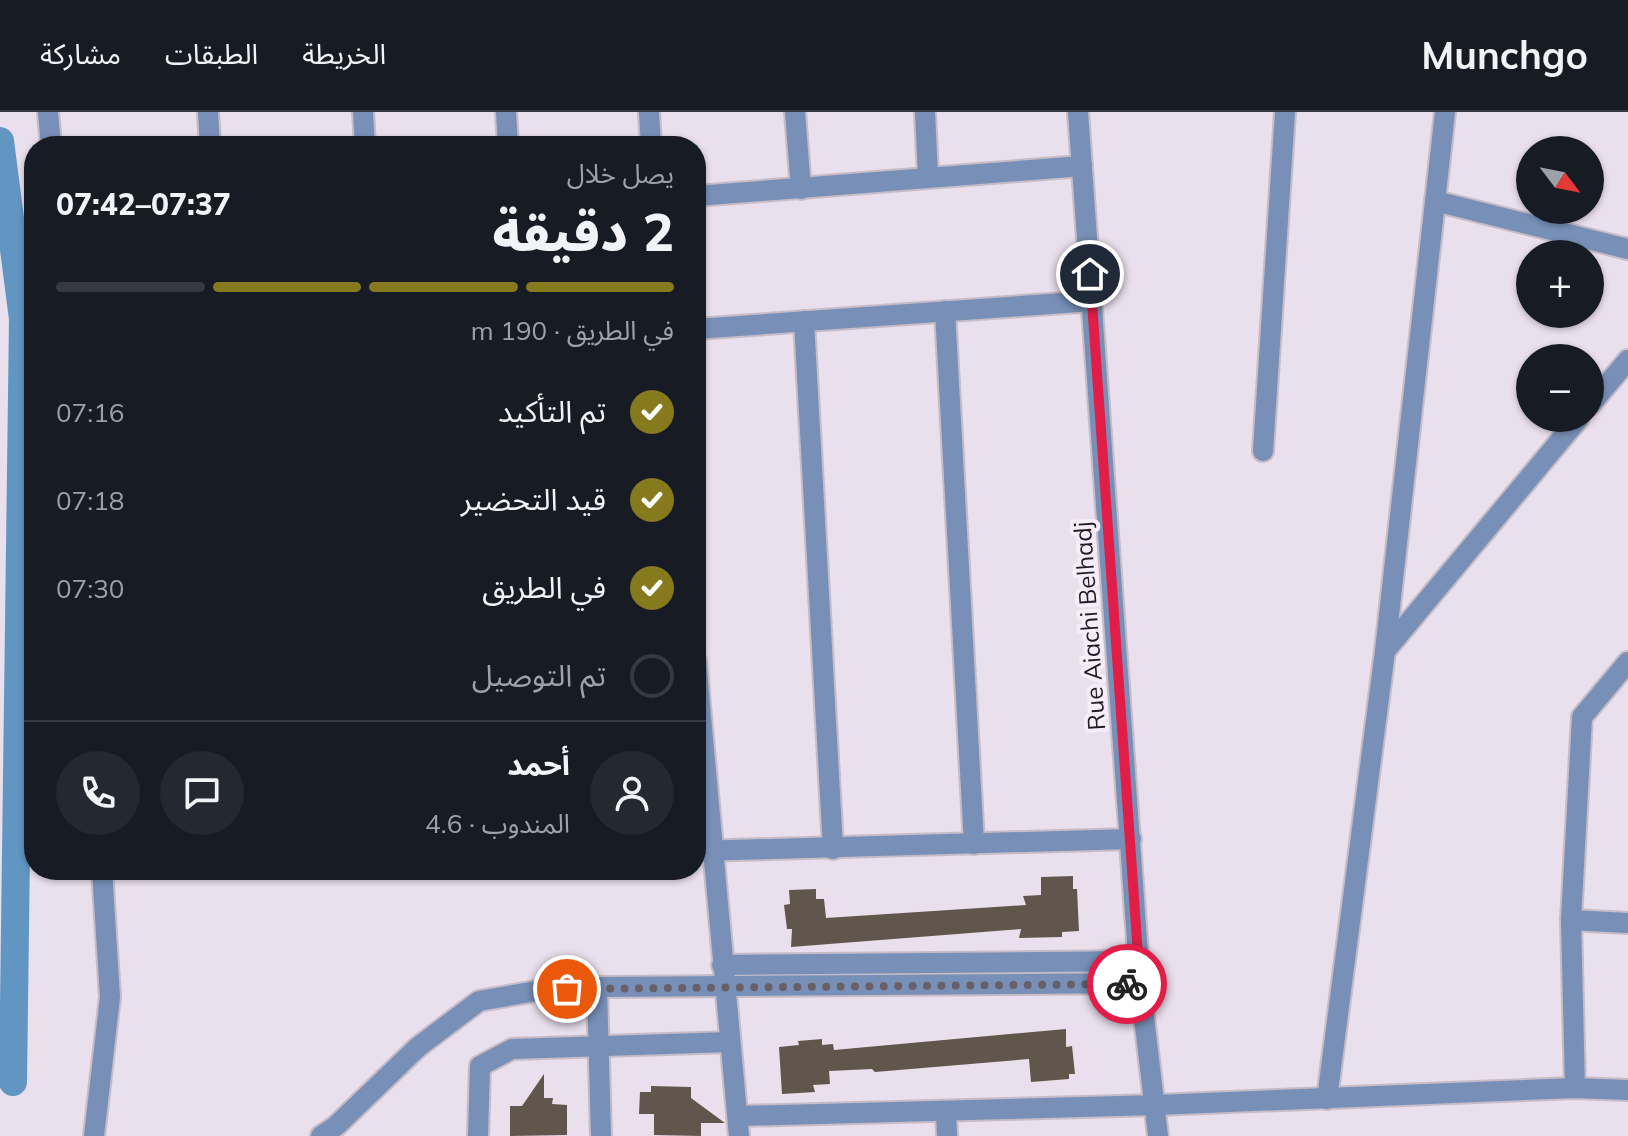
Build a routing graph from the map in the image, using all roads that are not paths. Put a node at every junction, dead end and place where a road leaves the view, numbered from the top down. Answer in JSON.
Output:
{"nodes":[{"id":1,"x":48,"y":112,"type":"edge"},
{"id":2,"x":208,"y":112,"type":"edge"},
{"id":3,"x":363,"y":112,"type":"edge"},
{"id":4,"x":506,"y":112,"type":"edge"},
{"id":5,"x":649,"y":112,"type":"edge"},
{"id":6,"x":795,"y":112,"type":"edge"},
{"id":7,"x":925,"y":112,"type":"edge"},
{"id":8,"x":1078,"y":112,"type":"edge"},
{"id":9,"x":1285,"y":112,"type":"edge"},
{"id":10,"x":1445,"y":112,"type":"edge"},
{"id":11,"x":50,"y":136,"type":"edge"},
{"id":12,"x":209,"y":136,"type":"edge"},
{"id":13,"x":364,"y":136,"type":"edge"},
{"id":14,"x":507,"y":136,"type":"edge"},
{"id":15,"x":650,"y":136,"type":"edge"},
{"id":16,"x":1082,"y":166,"type":"junction"},
{"id":17,"x":928,"y":176,"type":"junction"},
{"id":18,"x":801,"y":189,"type":"junction"},
{"id":19,"x":706,"y":195,"type":"edge"},
{"id":20,"x":1435,"y":201,"type":"junction"},
{"id":21,"x":1628,"y":249,"type":"edge"},
{"id":22,"x":1092,"y":301,"type":"junction"},
{"id":23,"x":945,"y":311,"type":"junction"},
{"id":24,"x":804,"y":321,"type":"junction"},
{"id":25,"x":706,"y":328,"type":"edge"},
{"id":26,"x":1628,"y":360,"type":"edge"},
{"id":27,"x":1604,"y":388,"type":"edge"},
{"id":28,"x":1567,"y":432,"type":"edge"},
{"id":29,"x":1263,"y":451,"type":"dead end"},
{"id":30,"x":1385,"y":651,"type":"junction"},
{"id":31,"x":1628,"y":662,"type":"edge"},
{"id":32,"x":1131,"y":839,"type":"junction"},
{"id":33,"x":974,"y":844,"type":"junction"},
{"id":34,"x":833,"y":849,"type":"junction"},
{"id":35,"x":706,"y":851,"type":"edge"},
{"id":36,"x":103,"y":880,"type":"edge"},
{"id":37,"x":1571,"y":920,"type":"junction"},
{"id":38,"x":1628,"y":923,"type":"edge"},
{"id":39,"x":1139,"y":961,"type":"junction"},
{"id":40,"x":722,"y":965,"type":"junction"},
{"id":41,"x":1140,"y":983,"type":"junction"},
{"id":42,"x":597,"y":987,"type":"junction"},
{"id":43,"x":724,"y":989,"type":"junction"},
{"id":44,"x":730,"y":1042,"type":"junction"},
{"id":45,"x":599,"y":1046,"type":"junction"},
{"id":46,"x":1575,"y":1088,"type":"junction"},
{"id":47,"x":1628,"y":1090,"type":"edge"},
{"id":48,"x":1327,"y":1099,"type":"junction"},
{"id":49,"x":1156,"y":1105,"type":"junction"},
{"id":50,"x":946,"y":1111,"type":"junction"},
{"id":51,"x":739,"y":1126,"type":"edge"},
{"id":52,"x":330,"y":1133,"type":"edge"},
{"id":53,"x":94,"y":1136,"type":"edge"},
{"id":54,"x":478,"y":1136,"type":"edge"},
{"id":55,"x":601,"y":1136,"type":"edge"},
{"id":56,"x":947,"y":1136,"type":"edge"},
{"id":57,"x":1158,"y":1136,"type":"edge"}],
"edges":[{"from":1,"to":11,"type":"street"},
{"from":2,"to":12,"type":"street"},
{"from":3,"to":13,"type":"street"},
{"from":4,"to":14,"type":"street"},
{"from":5,"to":15,"type":"street"},
{"from":6,"to":18,"type":"street"},
{"from":7,"to":17,"type":"street"},
{"from":8,"to":16,"type":"street","name":"Rue Aiachi Belhadj"},
{"from":9,"to":29,"type":"street"},
{"from":10,"to":20,"type":"street"},
{"from":16,"to":17,"type":"street"},
{"from":16,"to":22,"type":"street","name":"Rue Aiachi Belhadj"},
{"from":17,"to":18,"type":"street"},
{"from":18,"to":19,"type":"street"},
{"from":20,"to":21,"type":"street"},
{"from":20,"to":30,"type":"street"},
{"from":22,"to":23,"type":"street"},
{"from":22,"to":32,"type":"street","name":"Rue Aiachi Belhadj"},
{"from":23,"to":24,"type":"street"},
{"from":23,"to":33,"type":"street"},
{"from":24,"to":25,"type":"street"},
{"from":24,"to":34,"type":"street"},
{"from":26,"to":27,"type":"street"},
{"from":28,"to":30,"type":"street"},
{"from":30,"to":48,"type":"street"},
{"from":31,"to":37,"type":"street"},
{"from":32,"to":33,"type":"street"},
{"from":32,"to":39,"type":"street","name":"Rue Aiachi Belhadj"},
{"from":33,"to":34,"type":"street"},
{"from":34,"to":35,"type":"street"},
{"from":35,"to":40,"type":"street"},
{"from":36,"to":53,"type":"street"},
{"from":37,"to":38,"type":"street"},
{"from":37,"to":46,"type":"street"},
{"from":39,"to":40,"type":"street"},
{"from":39,"to":41,"type":"street","name":"Rue Aiachi Belhadj"},
{"from":40,"to":43,"type":"street"},
{"from":41,"to":43,"type":"street"},
{"from":41,"to":49,"type":"street","name":"Rue Aiachi Belhadj"},
{"from":42,"to":43,"type":"street"},
{"from":42,"to":45,"type":"street"},
{"from":42,"to":52,"type":"street"},
{"from":43,"to":44,"type":"street"},
{"from":44,"to":45,"type":"street"},
{"from":44,"to":51,"type":"street"},
{"from":45,"to":54,"type":"street"},
{"from":45,"to":55,"type":"street"},
{"from":46,"to":47,"type":"street"},
{"from":46,"to":48,"type":"street"},
{"from":48,"to":49,"type":"street"},
{"from":49,"to":50,"type":"street"},
{"from":49,"to":57,"type":"street","name":"Rue Aiachi Belhadj"},
{"from":50,"to":51,"type":"street"},
{"from":50,"to":56,"type":"street"}]}
